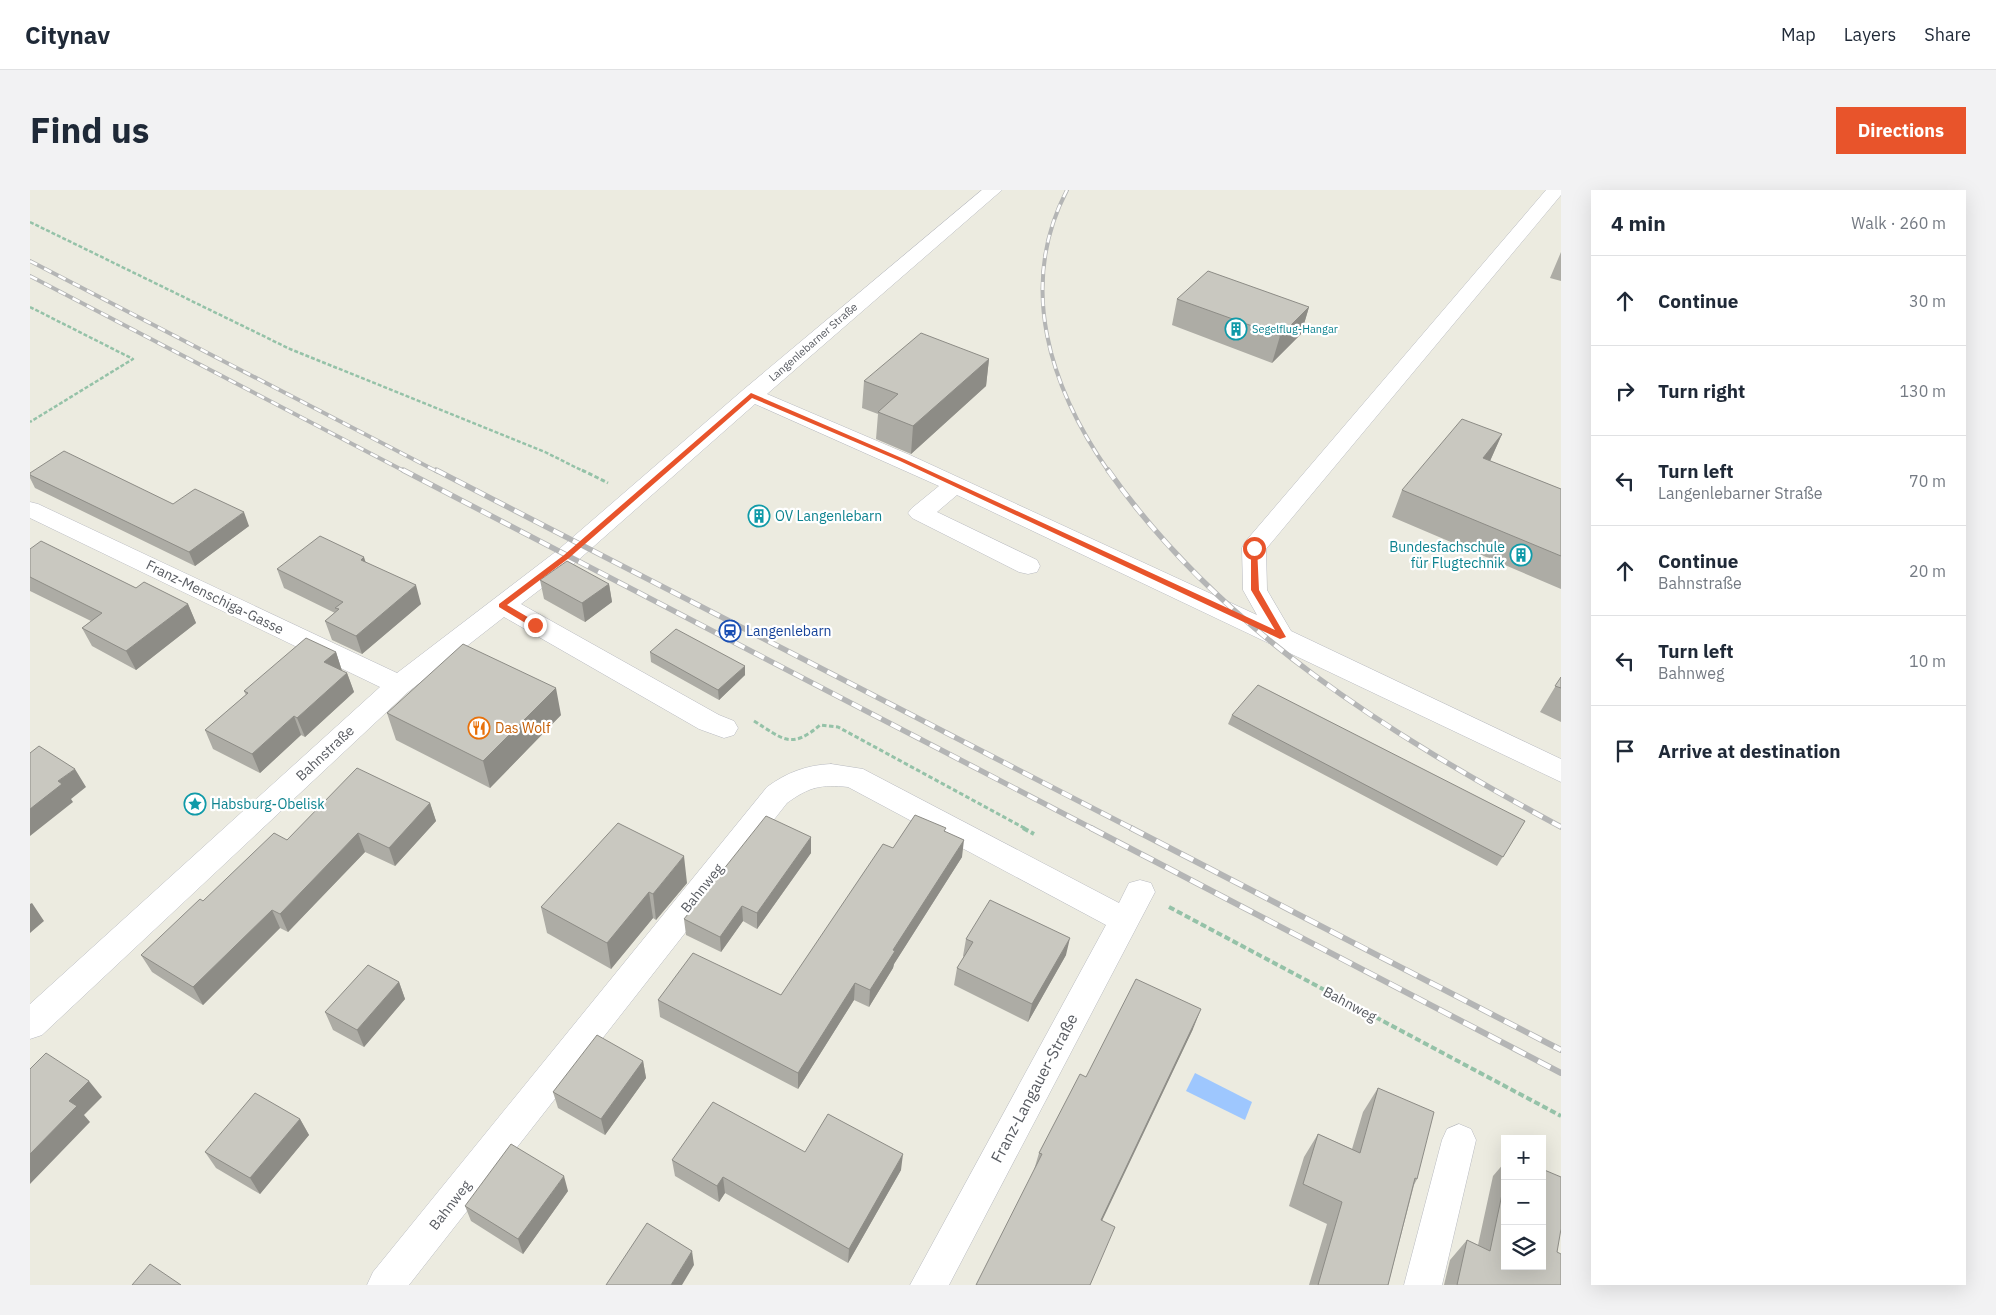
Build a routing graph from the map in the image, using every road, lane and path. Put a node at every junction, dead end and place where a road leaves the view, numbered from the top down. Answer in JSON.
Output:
{"nodes":[{"id":1,"x":994,"y":190,"type":"edge"},
{"id":2,"x":1556,"y":190,"type":"edge"},
{"id":3,"x":30,"y":222,"type":"edge"},
{"id":4,"x":30,"y":307,"type":"edge"},
{"id":5,"x":751,"y":395,"type":"junction"},
{"id":6,"x":30,"y":422,"type":"edge"},
{"id":7,"x":955,"y":485,"type":"junction"},
{"id":8,"x":635,"y":497,"type":"junction"},
{"id":9,"x":30,"y":509,"type":"edge"},
{"id":10,"x":567,"y":556,"type":"joint"},
{"id":11,"x":1028,"y":566,"type":"dead end"},
{"id":12,"x":502,"y":605,"type":"junction"},
{"id":13,"x":1282,"y":637,"type":"junction"},
{"id":14,"x":399,"y":685,"type":"junction"},
{"id":15,"x":724,"y":728,"type":"dead end"},
{"id":16,"x":1561,"y":771,"type":"edge"},
{"id":17,"x":1140,"y":892,"type":"joint"},
{"id":18,"x":1124,"y":920,"type":"junction"},
{"id":19,"x":30,"y":1025,"type":"edge"},
{"id":20,"x":1561,"y":1116,"type":"edge"},
{"id":21,"x":1459,"y":1140,"type":"dead end"},
{"id":22,"x":386,"y":1285,"type":"edge"},
{"id":23,"x":929,"y":1285,"type":"edge"},
{"id":24,"x":1423,"y":1285,"type":"edge"}],
"edges":[{"from":1,"to":5,"type":"street","name":"Langenlebarner Straße"},
{"from":2,"to":13,"type":"street"},
{"from":3,"to":8,"type":"path"},
{"from":4,"to":6,"type":"path"},
{"from":5,"to":7,"type":"street"},
{"from":5,"to":8,"type":"street","name":"Langenlebarner Straße"},
{"from":7,"to":11,"type":"street"},
{"from":7,"to":13,"type":"street"},
{"from":8,"to":10,"type":"street","name":"Langenlebarner Straße"},
{"from":9,"to":14,"type":"street","name":"Franz-Menschiga-Gasse"},
{"from":10,"to":12,"type":"street","name":"Bahnstraße"},
{"from":12,"to":14,"type":"street","name":"Bahnstraße"},
{"from":12,"to":15,"type":"street"},
{"from":13,"to":16,"type":"street"},
{"from":14,"to":19,"type":"street","name":"Bahnstraße"},
{"from":17,"to":18,"type":"street","name":"Franz-Langauer-Straße"},
{"from":17,"to":20,"type":"path","name":"Bahnweg"},
{"from":18,"to":22,"type":"street","name":"Bahnweg"},
{"from":18,"to":23,"type":"street","name":"Franz-Langauer-Straße"},
{"from":21,"to":24,"type":"street"}]}
